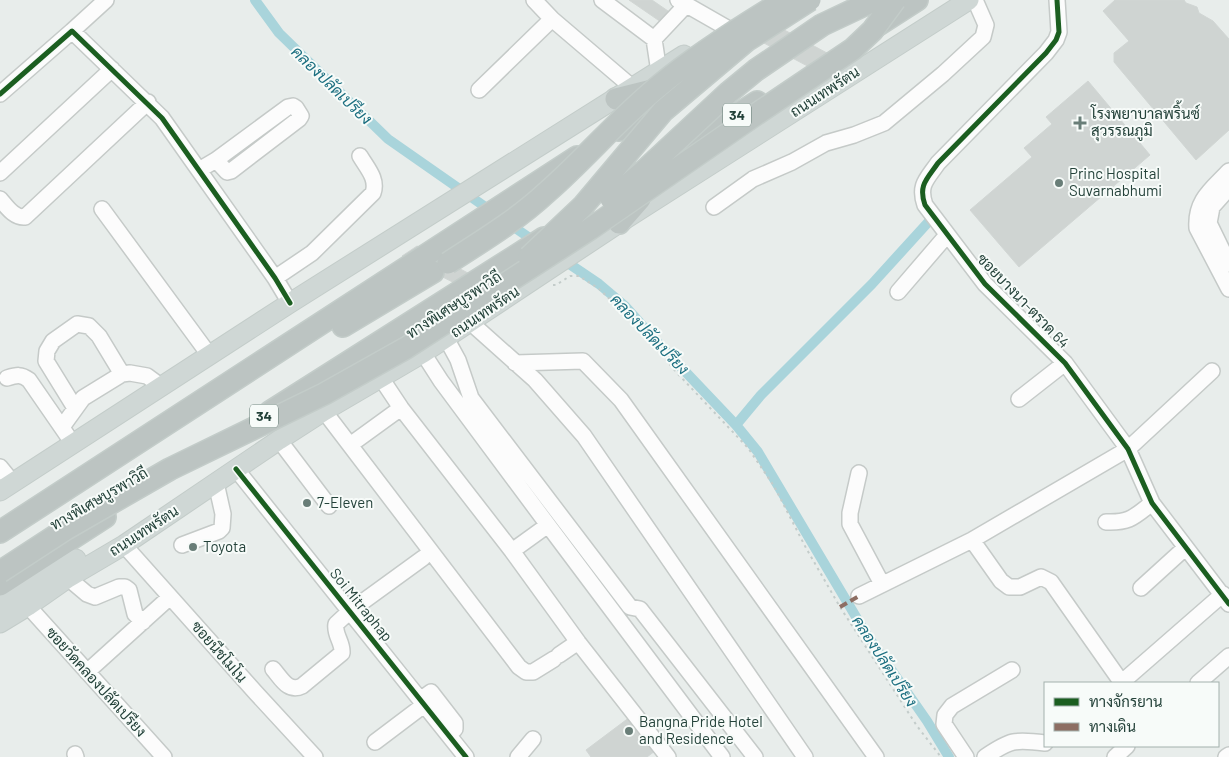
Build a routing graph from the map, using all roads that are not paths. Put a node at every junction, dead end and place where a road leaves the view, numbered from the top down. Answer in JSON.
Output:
{"nodes":[{"id":1,"x":106,"y":0,"type":"edge"},
{"id":2,"x":534,"y":0,"type":"edge"},
{"id":3,"x":602,"y":0,"type":"edge"},
{"id":4,"x":772,"y":0,"type":"edge"},
{"id":5,"x":785,"y":0,"type":"edge"},
{"id":6,"x":810,"y":0,"type":"edge"},
{"id":7,"x":824,"y":0,"type":"edge"},
{"id":8,"x":875,"y":0,"type":"edge"},
{"id":9,"x":895,"y":0,"type":"edge"},
{"id":10,"x":917,"y":0,"type":"edge"},
{"id":11,"x":969,"y":0,"type":"edge"},
{"id":12,"x":975,"y":0,"type":"edge"},
{"id":13,"x":1057,"y":0,"type":"edge"},
{"id":14,"x":682,"y":3,"type":"edge"},
{"id":15,"x":552,"y":19,"type":"junction"},
{"id":16,"x":726,"y":28,"type":"junction"},
{"id":17,"x":72,"y":30,"type":"junction"},
{"id":18,"x":654,"y":39,"type":"junction"},
{"id":19,"x":112,"y":69,"type":"junction"},
{"id":20,"x":659,"y":72,"type":"junction"},
{"id":21,"x":695,"y":80,"type":"junction"},
{"id":22,"x":479,"y":90,"type":"dead end"},
{"id":23,"x":624,"y":93,"type":"junction"},
{"id":24,"x":0,"y":94,"type":"edge"},
{"id":25,"x":148,"y":102,"type":"junction"},
{"id":26,"x":687,"y":147,"type":"junction"},
{"id":27,"x":360,"y":156,"type":"dead end"},
{"id":28,"x":216,"y":160,"type":"junction"},
{"id":29,"x":199,"y":170,"type":"junction"},
{"id":30,"x":1229,"y":171,"type":"edge"},
{"id":31,"x":0,"y":173,"type":"edge"},
{"id":32,"x":1229,"y":188,"type":"edge"},
{"id":33,"x":0,"y":199,"type":"edge"},
{"id":34,"x":714,"y":207,"type":"dead end"},
{"id":35,"x":102,"y":209,"type":"dead end"},
{"id":36,"x":618,"y":223,"type":"junction"},
{"id":37,"x":947,"y":235,"type":"junction"},
{"id":38,"x":529,"y":252,"type":"junction"},
{"id":39,"x":1229,"y":264,"type":"edge"},
{"id":40,"x":275,"y":278,"type":"junction"},
{"id":41,"x":1229,"y":289,"type":"edge"},
{"id":42,"x":898,"y":292,"type":"dead end"},
{"id":43,"x":290,"y":303,"type":"junction"},
{"id":44,"x":470,"y":322,"type":"junction"},
{"id":45,"x":446,"y":338,"type":"junction"},
{"id":46,"x":423,"y":353,"type":"junction"},
{"id":47,"x":210,"y":356,"type":"junction"},
{"id":48,"x":515,"y":363,"type":"junction"},
{"id":49,"x":1065,"y":364,"type":"junction"},
{"id":50,"x":1212,"y":371,"type":"dead end"},
{"id":51,"x":122,"y":374,"type":"junction"},
{"id":52,"x":7,"y":378,"type":"dead end"},
{"id":53,"x":381,"y":378,"type":"junction"},
{"id":54,"x":162,"y":387,"type":"junction"},
{"id":55,"x":1019,"y":399,"type":"dead end"},
{"id":56,"x":75,"y":408,"type":"junction"},
{"id":57,"x":400,"y":408,"type":"junction"},
{"id":58,"x":324,"y":411,"type":"junction"},
{"id":59,"x":62,"y":427,"type":"junction"},
{"id":60,"x":278,"y":440,"type":"junction"},
{"id":61,"x":73,"y":444,"type":"junction"},
{"id":62,"x":350,"y":444,"type":"junction"},
{"id":63,"x":1128,"y":449,"type":"junction"},
{"id":64,"x":0,"y":467,"type":"edge"},
{"id":65,"x":236,"y":470,"type":"junction"},
{"id":66,"x":860,"y":473,"type":"dead end"},
{"id":67,"x":216,"y":483,"type":"junction"},
{"id":68,"x":6,"y":487,"type":"edge"},
{"id":69,"x":1152,"y":503,"type":"junction"},
{"id":70,"x":329,"y":506,"type":"dead end"},
{"id":71,"x":1106,"y":522,"type":"dead end"},
{"id":72,"x":548,"y":525,"type":"junction"},
{"id":73,"x":0,"y":532,"type":"edge"},
{"id":74,"x":972,"y":540,"type":"junction"},
{"id":75,"x":0,"y":542,"type":"edge"},
{"id":76,"x":124,"y":544,"type":"junction"},
{"id":77,"x":182,"y":545,"type":"dead end"},
{"id":78,"x":1185,"y":548,"type":"junction"},
{"id":79,"x":512,"y":551,"type":"junction"},
{"id":80,"x":423,"y":558,"type":"dead end"},
{"id":81,"x":0,"y":560,"type":"edge"},
{"id":82,"x":0,"y":572,"type":"edge"},
{"id":83,"x":68,"y":578,"type":"junction"},
{"id":84,"x":882,"y":584,"type":"junction"},
{"id":85,"x":0,"y":585,"type":"edge"},
{"id":86,"x":1140,"y":588,"type":"dead end"},
{"id":87,"x":858,"y":596,"type":"dead end"},
{"id":88,"x":170,"y":597,"type":"junction"},
{"id":89,"x":1226,"y":599,"type":"edge"},
{"id":90,"x":0,"y":606,"type":"edge"},
{"id":91,"x":28,"y":606,"type":"junction"},
{"id":92,"x":350,"y":611,"type":"junction"},
{"id":93,"x":143,"y":622,"type":"junction"},
{"id":94,"x":0,"y":623,"type":"edge"},
{"id":95,"x":578,"y":642,"type":"junction"},
{"id":96,"x":1229,"y":656,"type":"edge"},
{"id":97,"x":273,"y":669,"type":"dead end"},
{"id":98,"x":1012,"y":670,"type":"dead end"},
{"id":99,"x":87,"y":672,"type":"junction"},
{"id":100,"x":1120,"y":682,"type":"edge"},
{"id":101,"x":1122,"y":682,"type":"edge"},
{"id":102,"x":1199,"y":682,"type":"edge"},
{"id":103,"x":422,"y":702,"type":"junction"},
{"id":104,"x":533,"y":739,"type":"dead end"},
{"id":105,"x":375,"y":742,"type":"dead end"},
{"id":106,"x":1044,"y":743,"type":"edge"},
{"id":107,"x":1127,"y":747,"type":"edge"},
{"id":108,"x":1229,"y":755,"type":"edge"},
{"id":109,"x":164,"y":757,"type":"edge"},
{"id":110,"x":315,"y":757,"type":"edge"},
{"id":111,"x":466,"y":757,"type":"edge"},
{"id":112,"x":518,"y":757,"type":"edge"},
{"id":113,"x":668,"y":757,"type":"edge"},
{"id":114,"x":722,"y":757,"type":"edge"},
{"id":115,"x":755,"y":757,"type":"edge"},
{"id":116,"x":805,"y":757,"type":"edge"},
{"id":117,"x":876,"y":757,"type":"edge"},
{"id":118,"x":966,"y":757,"type":"edge"},
{"id":119,"x":984,"y":757,"type":"edge"},
{"id":120,"x":1115,"y":757,"type":"edge"},
{"id":121,"x":1226,"y":757,"type":"edge"}],
"edges":[{"from":1,"to":17,"type":"street"},
{"from":2,"to":15,"type":"street"},
{"from":3,"to":18,"type":"street"},
{"from":4,"to":16,"type":"main road"},
{"from":5,"to":75,"type":"highway","name":"ทางพิเศษบูรพาวิถี","bridge":true},
{"from":6,"to":38,"type":"highway","bridge":true},
{"from":7,"to":21,"type":"highway"},
{"from":8,"to":38,"type":"highway","name":"ทางพิเศษบูรพาวิถี","bridge":true},
{"from":9,"to":82,"type":"highway","bridge":true},
{"from":10,"to":26,"type":"highway","name":"ถนนเทพรัตน","number":"34"},
{"from":11,"to":36,"type":"main road","name":"ถนนเทพรัตน","number":"34"},
{"from":12,"to":34,"type":"street"},
{"from":13,"to":37,"type":"street","name":"ซอยบางนา-ตราด 64"},
{"from":14,"to":16,"type":"street"},
{"from":14,"to":18,"type":"street"},
{"from":15,"to":22,"type":"street"},
{"from":15,"to":23,"type":"street"},
{"from":16,"to":20,"type":"main road"},
{"from":17,"to":19,"type":"street"},
{"from":17,"to":24,"type":"street"},
{"from":18,"to":20,"type":"street"},
{"from":19,"to":25,"type":"street"},
{"from":19,"to":31,"type":"street"},
{"from":20,"to":23,"type":"main road"},
{"from":21,"to":23,"type":"highway"},
{"from":21,"to":73,"type":"highway"},
{"from":23,"to":43,"type":"main road"},
{"from":25,"to":29,"type":"street"},
{"from":25,"to":33,"type":"street"},
{"from":26,"to":36,"type":"highway"},
{"from":26,"to":38,"type":"highway","name":"ถนนเทพรัตน","number":"34","bridge":true},
{"from":27,"to":40,"type":"street"},
{"from":28,"to":28,"type":"street"},
{"from":28,"to":29,"type":"street"},
{"from":29,"to":40,"type":"street"},
{"from":30,"to":41,"type":"street"},
{"from":32,"to":39,"type":"street"},
{"from":35,"to":47,"type":"street"},
{"from":36,"to":44,"type":"main road","name":"ถนนเทพรัตน","number":"34"},
{"from":37,"to":42,"type":"street"},
{"from":37,"to":49,"type":"street","name":"ซอยบางนา-ตราด 64"},
{"from":38,"to":81,"type":"highway","name":"ทางพิเศษบูรพาวิถี"},
{"from":38,"to":85,"type":"highway","name":"ถนนเทพรัตน","number":"34"},
{"from":40,"to":43,"type":"street"},
{"from":43,"to":47,"type":"main road"},
{"from":44,"to":45,"type":"main road","name":"ถนนเทพรัตน","number":"34"},
{"from":44,"to":48,"type":"street"},
{"from":45,"to":46,"type":"main road","name":"ถนนเทพรัตน","number":"34"},
{"from":45,"to":115,"type":"street"},
{"from":46,"to":53,"type":"main road","name":"ถนนเทพรัตน","number":"34"},
{"from":46,"to":72,"type":"street"},
{"from":47,"to":54,"type":"main road"},
{"from":48,"to":116,"type":"street"},
{"from":48,"to":117,"type":"street"},
{"from":49,"to":55,"type":"street"},
{"from":49,"to":63,"type":"street","name":"ซอยบางนา-ตราด 64"},
{"from":50,"to":63,"type":"street"},
{"from":51,"to":54,"type":"street"},
{"from":51,"to":56,"type":"street"},
{"from":51,"to":56,"type":"street"},
{"from":52,"to":59,"type":"street"},
{"from":53,"to":57,"type":"street"},
{"from":53,"to":58,"type":"main road","name":"ถนนเทพรัตน","number":"34"},
{"from":54,"to":61,"type":"main road"},
{"from":56,"to":59,"type":"street"},
{"from":57,"to":62,"type":"street"},
{"from":57,"to":79,"type":"street"},
{"from":58,"to":60,"type":"main road","name":"ถนนเทพรัตน","number":"34"},
{"from":58,"to":62,"type":"street"},
{"from":59,"to":61,"type":"street"},
{"from":60,"to":65,"type":"main road","name":"ถนนเทพรัตน","number":"34"},
{"from":60,"to":70,"type":"street"},
{"from":61,"to":68,"type":"main road"},
{"from":62,"to":95,"type":"street"},
{"from":63,"to":69,"type":"street","name":"ซอยบางนา-ตราด 64"},
{"from":63,"to":74,"type":"street"},
{"from":64,"to":68,"type":"street"},
{"from":65,"to":67,"type":"main road","name":"ถนนเทพรัตน","number":"34"},
{"from":65,"to":92,"type":"street","name":"Soi Mitraphap"},
{"from":66,"to":84,"type":"street"},
{"from":67,"to":76,"type":"main road","name":"ถนนเทพรัตน","number":"34"},
{"from":67,"to":77,"type":"street"},
{"from":67,"to":90,"type":"main road"},
{"from":69,"to":71,"type":"street"},
{"from":69,"to":78,"type":"street","name":"ซอยบางนา-ตราด 64"},
{"from":72,"to":79,"type":"street"},
{"from":72,"to":114,"type":"street"},
{"from":74,"to":84,"type":"street"},
{"from":74,"to":100,"type":"street"},
{"from":76,"to":83,"type":"main road","name":"ถนนเทพรัตน","number":"34"},
{"from":76,"to":88,"type":"street","name":"ซอยนีชโมโน"},
{"from":78,"to":86,"type":"street"},
{"from":78,"to":89,"type":"street","name":"ซอยบางนา-ตราด 64"},
{"from":79,"to":95,"type":"street"},
{"from":80,"to":92,"type":"street"},
{"from":83,"to":91,"type":"main road","name":"ถนนเทพรัตน","number":"34"},
{"from":83,"to":93,"type":"street"},
{"from":84,"to":87,"type":"street"},
{"from":88,"to":93,"type":"street"},
{"from":88,"to":110,"type":"street","name":"ซอยนีชโมโน"},
{"from":89,"to":101,"type":"street"},
{"from":91,"to":94,"type":"main road","name":"ถนนเทพรัตน","number":"34"},
{"from":91,"to":99,"type":"street","name":"ซอยวัดคลองปลัดเปรียง"},
{"from":92,"to":97,"type":"street"},
{"from":92,"to":103,"type":"street","name":"Soi Mitraphap"},
{"from":93,"to":99,"type":"street"},
{"from":95,"to":113,"type":"street"},
{"from":96,"to":102,"type":"street"},
{"from":98,"to":118,"type":"street"},
{"from":99,"to":109,"type":"street","name":"ซอยวัดคลองปลัดเปรียง"},
{"from":103,"to":105,"type":"street"},
{"from":103,"to":111,"type":"street"},
{"from":104,"to":112,"type":"street"},
{"from":106,"to":119,"type":"street"},
{"from":107,"to":120,"type":"street"},
{"from":108,"to":121,"type":"street"}]}
